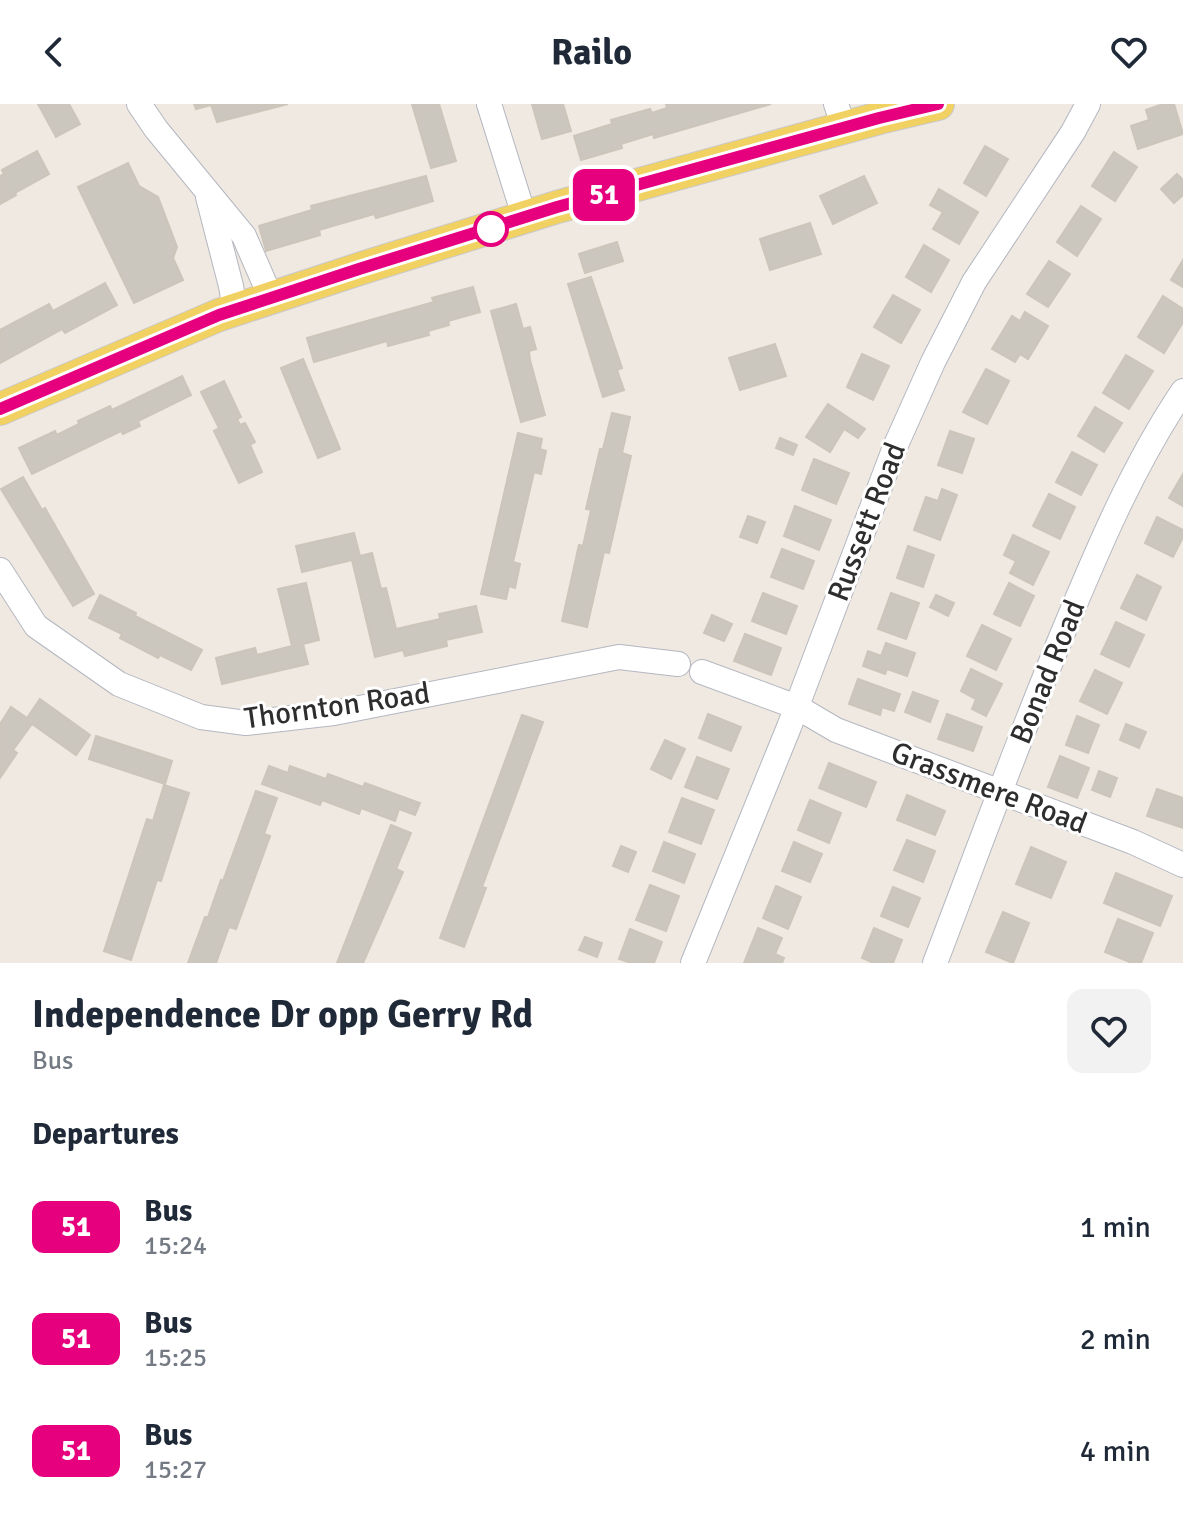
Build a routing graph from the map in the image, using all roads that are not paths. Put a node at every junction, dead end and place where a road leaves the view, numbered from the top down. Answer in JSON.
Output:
{"nodes":[{"id":1,"x":139,"y":104,"type":"edge"},
{"id":2,"x":489,"y":104,"type":"edge"},
{"id":3,"x":938,"y":104,"type":"edge"},
{"id":4,"x":1088,"y":104,"type":"edge"},
{"id":5,"x":840,"y":116,"type":"edge"},
{"id":6,"x":207,"y":191,"type":"junction"},
{"id":7,"x":525,"y":219,"type":"junction"},
{"id":8,"x":271,"y":298,"type":"junction"},
{"id":9,"x":235,"y":310,"type":"junction"},
{"id":10,"x":1183,"y":391,"type":"edge"},
{"id":11,"x":0,"y":409,"type":"edge"},
{"id":12,"x":0,"y":570,"type":"edge"},
{"id":13,"x":678,"y":664,"type":"dead end"},
{"id":14,"x":702,"y":672,"type":"dead end"},
{"id":15,"x":797,"y":707,"type":"junction"},
{"id":16,"x":1000,"y":791,"type":"junction"},
{"id":17,"x":1183,"y":865,"type":"edge"},
{"id":18,"x":693,"y":963,"type":"edge"},
{"id":19,"x":935,"y":963,"type":"edge"}],
"edges":[{"from":1,"to":6,"type":"street"},
{"from":2,"to":7,"type":"street"},
{"from":3,"to":5,"type":"main road"},
{"from":4,"to":15,"type":"street","name":"Russett Road"},
{"from":5,"to":7,"type":"main road"},
{"from":6,"to":8,"type":"street"},
{"from":6,"to":9,"type":"street"},
{"from":7,"to":8,"type":"main road"},
{"from":8,"to":9,"type":"main road"},
{"from":9,"to":11,"type":"main road"},
{"from":10,"to":16,"type":"street","name":"Bonad Road"},
{"from":12,"to":13,"type":"street","name":"Thornton Road"},
{"from":14,"to":15,"type":"street"},
{"from":15,"to":16,"type":"street","name":"Grassmere Road"},
{"from":15,"to":18,"type":"street","name":"Russett Road"},
{"from":16,"to":17,"type":"street","name":"Grassmere Road"},
{"from":16,"to":19,"type":"street","name":"Bonad Road"}]}
